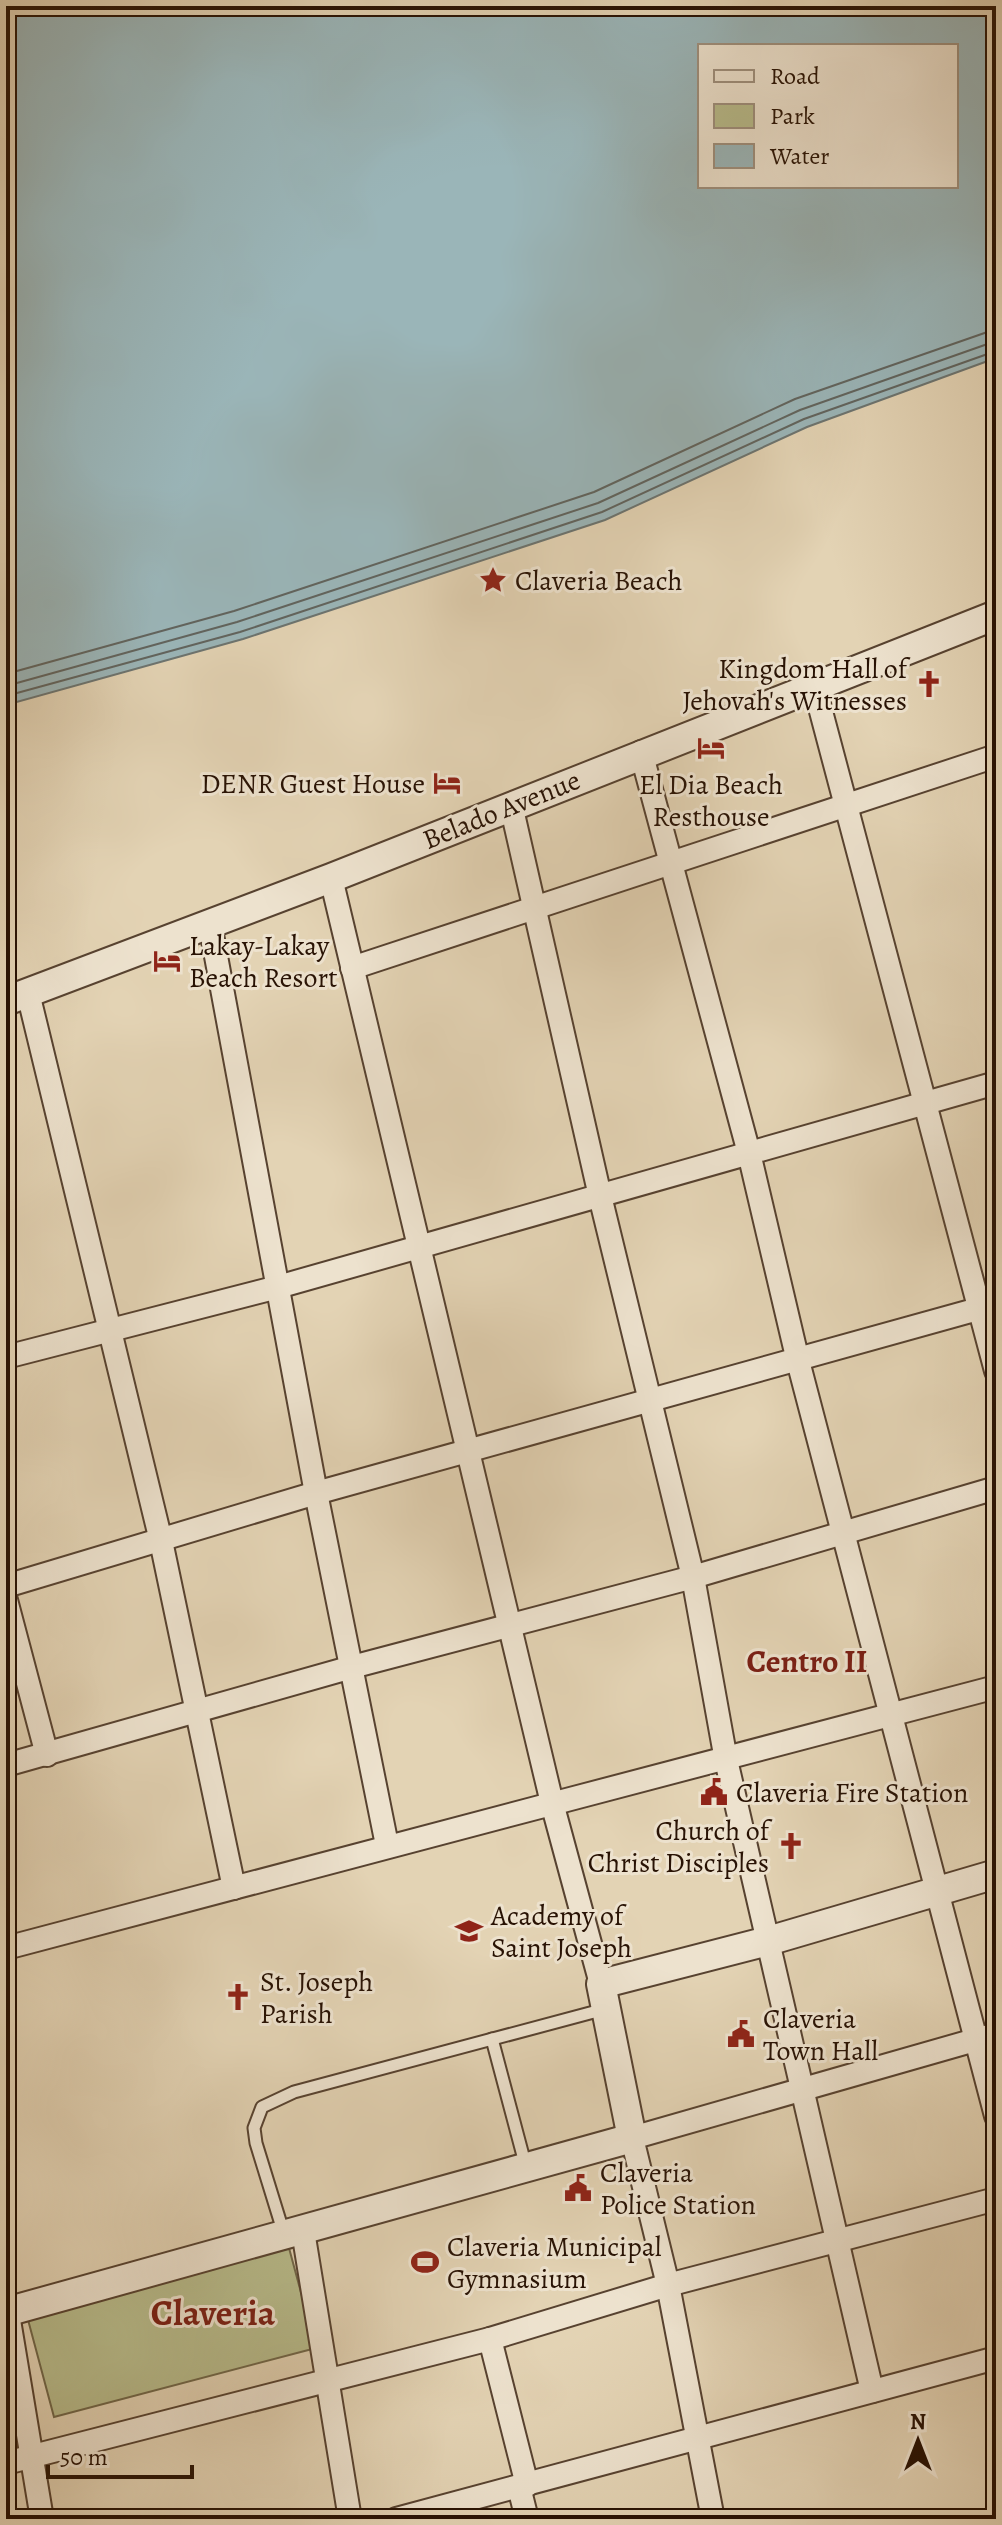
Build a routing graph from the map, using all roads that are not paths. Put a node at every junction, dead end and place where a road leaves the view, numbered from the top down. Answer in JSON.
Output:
{"nodes":[{"id":1,"x":996,"y":615,"type":"edge"},
{"id":2,"x":814,"y":685,"type":"junction"},
{"id":3,"x":641,"y":752,"type":"junction"},
{"id":4,"x":996,"y":756,"type":"edge"},
{"id":5,"x":511,"y":805,"type":"junction"},
{"id":6,"x":847,"y":807,"type":"junction"},
{"id":7,"x":673,"y":863,"type":"junction"},
{"id":8,"x":331,"y":878,"type":"junction"},
{"id":9,"x":534,"y":908,"type":"junction"},
{"id":10,"x":210,"y":924,"type":"junction"},
{"id":11,"x":352,"y":968,"type":"junction"},
{"id":12,"x":17,"y":997,"type":"edge"},
{"id":13,"x":996,"y":1083,"type":"edge"},
{"id":14,"x":925,"y":1104,"type":"junction"},
{"id":15,"x":749,"y":1153,"type":"junction"},
{"id":16,"x":600,"y":1196,"type":"junction"},
{"id":17,"x":417,"y":1245,"type":"junction"},
{"id":18,"x":278,"y":1287,"type":"junction"},
{"id":19,"x":988,"y":1307,"type":"edge"},
{"id":20,"x":113,"y":1330,"type":"junction"},
{"id":21,"x":6,"y":1357,"type":"edge"},
{"id":22,"x":798,"y":1361,"type":"junction"},
{"id":23,"x":996,"y":1371,"type":"edge"},
{"id":24,"x":653,"y":1402,"type":"junction"},
{"id":25,"x":468,"y":1453,"type":"junction"},
{"id":26,"x":996,"y":1488,"type":"edge"},
{"id":27,"x":316,"y":1493,"type":"junction"},
{"id":28,"x":843,"y":1533,"type":"junction"},
{"id":29,"x":161,"y":1541,"type":"junction"},
{"id":30,"x":693,"y":1577,"type":"junction"},
{"id":31,"x":6,"y":1586,"type":"edge"},
{"id":32,"x":6,"y":1600,"type":"edge"},
{"id":33,"x":510,"y":1625,"type":"junction"},
{"id":34,"x":352,"y":1667,"type":"junction"},
{"id":35,"x":996,"y":1687,"type":"edge"},
{"id":36,"x":197,"y":1710,"type":"junction"},
{"id":37,"x":890,"y":1716,"type":"junction"},
{"id":38,"x":47,"y":1755,"type":"junction"},
{"id":39,"x":726,"y":1760,"type":"junction"},
{"id":40,"x":6,"y":1765,"type":"edge"},
{"id":41,"x":552,"y":1803,"type":"junction"},
{"id":42,"x":387,"y":1845,"type":"junction"},
{"id":43,"x":996,"y":1874,"type":"edge"},
{"id":44,"x":234,"y":1888,"type":"junction"},
{"id":45,"x":940,"y":1890,"type":"junction"},
{"id":46,"x":768,"y":1941,"type":"junction"},
{"id":47,"x":6,"y":1948,"type":"edge"},
{"id":48,"x":603,"y":1997,"type":"junction"},
{"id":49,"x":987,"y":2037,"type":"edge"},
{"id":50,"x":492,"y":2039,"type":"junction"},
{"id":51,"x":804,"y":2092,"type":"junction"},
{"id":52,"x":996,"y":2116,"type":"edge"},
{"id":53,"x":632,"y":2138,"type":"junction"},
{"id":54,"x":526,"y":2168,"type":"junction"},
{"id":55,"x":996,"y":2199,"type":"edge"},
{"id":56,"x":294,"y":2233,"type":"junction"},
{"id":57,"x":838,"y":2240,"type":"junction"},
{"id":58,"x":668,"y":2285,"type":"junction"},
{"id":59,"x":7,"y":2308,"type":"edge"},
{"id":60,"x":490,"y":2339,"type":"junction"},
{"id":61,"x":996,"y":2358,"type":"edge"},
{"id":62,"x":327,"y":2378,"type":"junction"},
{"id":63,"x":872,"y":2391,"type":"junction"},
{"id":64,"x":697,"y":2440,"type":"junction"},
{"id":65,"x":32,"y":2456,"type":"junction"},
{"id":66,"x":6,"y":2463,"type":"edge"},
{"id":67,"x":523,"y":2486,"type":"junction"},
{"id":68,"x":42,"y":2519,"type":"edge"},
{"id":69,"x":350,"y":2519,"type":"edge"},
{"id":70,"x":396,"y":2519,"type":"edge"},
{"id":71,"x":527,"y":2519,"type":"edge"},
{"id":72,"x":713,"y":2519,"type":"edge"}],
"edges":[{"from":1,"to":2,"type":"street","name":"Belado Avenue"},
{"from":2,"to":3,"type":"street","name":"Belado Avenue"},
{"from":2,"to":6,"type":"street"},
{"from":3,"to":5,"type":"street","name":"Belado Avenue"},
{"from":3,"to":7,"type":"street"},
{"from":4,"to":6,"type":"street"},
{"from":5,"to":8,"type":"street","name":"Belado Avenue"},
{"from":5,"to":9,"type":"street"},
{"from":6,"to":7,"type":"street"},
{"from":6,"to":14,"type":"street"},
{"from":7,"to":9,"type":"street"},
{"from":7,"to":15,"type":"street"},
{"from":8,"to":10,"type":"street","name":"Belado Avenue"},
{"from":8,"to":11,"type":"street"},
{"from":9,"to":11,"type":"street"},
{"from":9,"to":16,"type":"street"},
{"from":10,"to":12,"type":"street","name":"Belado Avenue"},
{"from":10,"to":18,"type":"street"},
{"from":11,"to":17,"type":"street"},
{"from":12,"to":20,"type":"street"},
{"from":13,"to":14,"type":"street"},
{"from":14,"to":15,"type":"street"},
{"from":14,"to":19,"type":"street"},
{"from":15,"to":16,"type":"street"},
{"from":15,"to":22,"type":"street"},
{"from":16,"to":17,"type":"street"},
{"from":16,"to":24,"type":"street"},
{"from":17,"to":18,"type":"street"},
{"from":17,"to":25,"type":"street"},
{"from":18,"to":20,"type":"street"},
{"from":18,"to":27,"type":"street"},
{"from":19,"to":22,"type":"street"},
{"from":19,"to":23,"type":"street"},
{"from":20,"to":21,"type":"street"},
{"from":20,"to":29,"type":"street"},
{"from":22,"to":24,"type":"street"},
{"from":22,"to":28,"type":"street"},
{"from":24,"to":25,"type":"street"},
{"from":24,"to":30,"type":"street"},
{"from":25,"to":27,"type":"street"},
{"from":25,"to":33,"type":"street"},
{"from":26,"to":28,"type":"street"},
{"from":27,"to":29,"type":"street"},
{"from":27,"to":34,"type":"street"},
{"from":28,"to":30,"type":"street"},
{"from":28,"to":37,"type":"street"},
{"from":29,"to":31,"type":"street"},
{"from":29,"to":36,"type":"street"},
{"from":30,"to":33,"type":"street"},
{"from":30,"to":39,"type":"street"},
{"from":32,"to":38,"type":"street"},
{"from":33,"to":34,"type":"street"},
{"from":33,"to":41,"type":"street"},
{"from":34,"to":36,"type":"street"},
{"from":34,"to":42,"type":"street"},
{"from":35,"to":37,"type":"street"},
{"from":36,"to":38,"type":"street"},
{"from":36,"to":44,"type":"street"},
{"from":37,"to":39,"type":"street"},
{"from":37,"to":45,"type":"street"},
{"from":38,"to":40,"type":"street"},
{"from":39,"to":41,"type":"street"},
{"from":39,"to":46,"type":"street"},
{"from":41,"to":42,"type":"street"},
{"from":41,"to":48,"type":"street"},
{"from":42,"to":44,"type":"street"},
{"from":43,"to":45,"type":"street"},
{"from":44,"to":47,"type":"street"},
{"from":45,"to":46,"type":"street"},
{"from":45,"to":49,"type":"street"},
{"from":46,"to":48,"type":"street"},
{"from":46,"to":51,"type":"street"},
{"from":48,"to":50,"type":"lane"},
{"from":48,"to":53,"type":"street"},
{"from":49,"to":51,"type":"street"},
{"from":49,"to":52,"type":"street"},
{"from":50,"to":54,"type":"lane"},
{"from":50,"to":56,"type":"lane"},
{"from":51,"to":53,"type":"street"},
{"from":51,"to":57,"type":"street"},
{"from":53,"to":54,"type":"street"},
{"from":53,"to":58,"type":"street"},
{"from":54,"to":56,"type":"street"},
{"from":55,"to":57,"type":"street"},
{"from":56,"to":59,"type":"street"},
{"from":56,"to":62,"type":"street"},
{"from":57,"to":58,"type":"street"},
{"from":57,"to":63,"type":"street"},
{"from":58,"to":60,"type":"street"},
{"from":58,"to":64,"type":"street"},
{"from":59,"to":65,"type":"street"},
{"from":60,"to":62,"type":"street"},
{"from":60,"to":67,"type":"street"},
{"from":61,"to":63,"type":"street"},
{"from":62,"to":65,"type":"street"},
{"from":62,"to":69,"type":"street"},
{"from":63,"to":64,"type":"street"},
{"from":64,"to":67,"type":"street"},
{"from":64,"to":72,"type":"street"},
{"from":65,"to":66,"type":"street"},
{"from":65,"to":68,"type":"street"},
{"from":67,"to":70,"type":"street"},
{"from":67,"to":71,"type":"street"}]}
